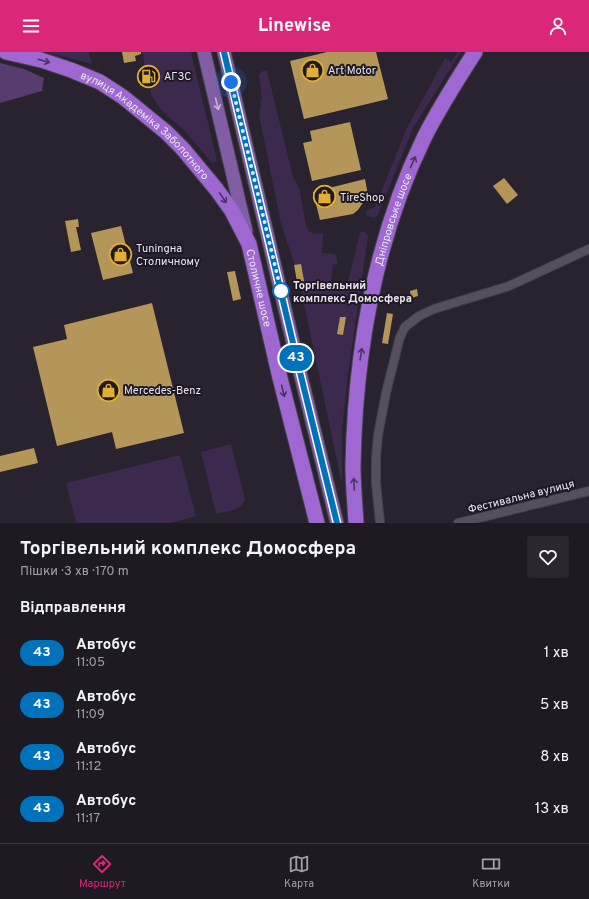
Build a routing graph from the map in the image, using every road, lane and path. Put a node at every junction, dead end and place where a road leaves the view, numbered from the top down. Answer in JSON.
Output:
{"nodes":[{"id":1,"x":6,"y":52,"type":"edge"},
{"id":2,"x":204,"y":52,"type":"edge"},
{"id":3,"x":224,"y":52,"type":"edge"},
{"id":4,"x":475,"y":52,"type":"edge"},
{"id":5,"x":249,"y":244,"type":"junction"},
{"id":6,"x":589,"y":249,"type":"edge"},
{"id":7,"x":589,"y":491,"type":"edge"},
{"id":8,"x":317,"y":523,"type":"edge"},
{"id":9,"x":337,"y":523,"type":"edge"},
{"id":10,"x":356,"y":523,"type":"edge"},
{"id":11,"x":380,"y":523,"type":"edge"},
{"id":12,"x":458,"y":523,"type":"edge"}],
"edges":[{"from":1,"to":5,"type":"highway","name":"вулиця Академіка Заболотного","one_way":true},
{"from":2,"to":5,"type":"main road","name":"Столичне шосе","one_way":true},
{"from":3,"to":9,"type":"main road","name":"Столичне шосе"},
{"from":10,"to":4,"type":"highway","name":"Дніпровське шосе","one_way":true},
{"from":5,"to":8,"type":"highway","name":"Столичне шосе","one_way":true},
{"from":6,"to":11,"type":"street"},
{"from":7,"to":12,"type":"street","name":"Фестивальна вулиця"}]}
